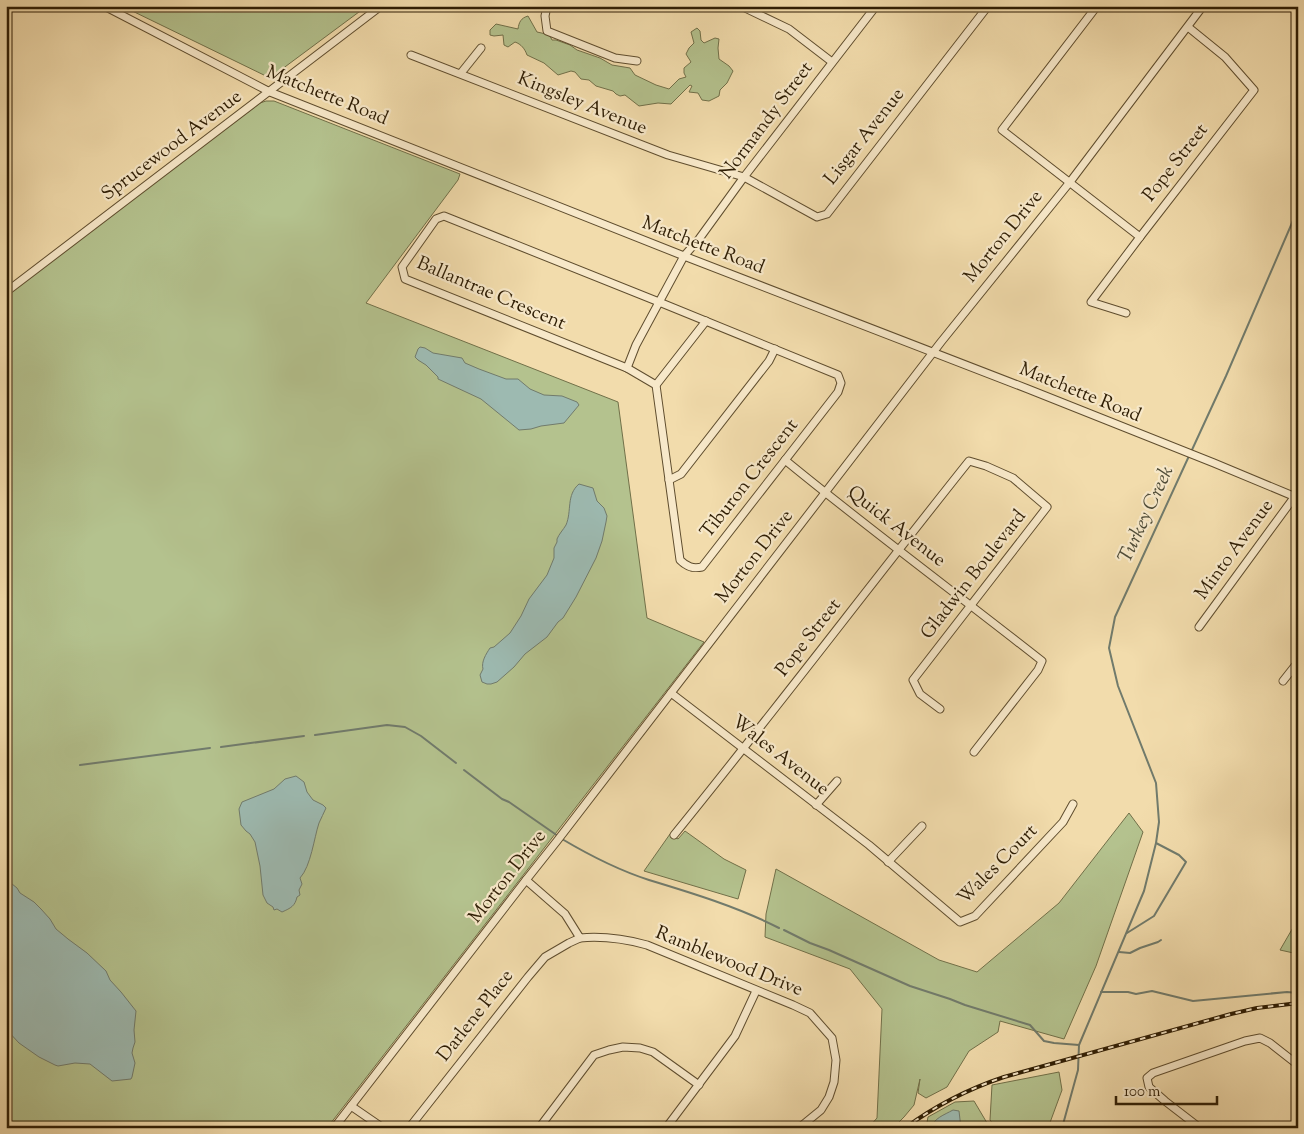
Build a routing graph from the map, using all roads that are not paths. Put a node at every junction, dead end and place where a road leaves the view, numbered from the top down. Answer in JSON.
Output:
{"nodes":[{"id":1,"x":104,"y":6,"type":"edge"},
{"id":2,"x":381,"y":6,"type":"edge"},
{"id":3,"x":547,"y":6,"type":"edge"},
{"id":4,"x":741,"y":6,"type":"edge"},
{"id":5,"x":876,"y":6,"type":"edge"},
{"id":6,"x":988,"y":6,"type":"edge"},
{"id":7,"x":1097,"y":6,"type":"edge"},
{"id":8,"x":1203,"y":6,"type":"edge"},
{"id":9,"x":1188,"y":27,"type":"junction"},
{"id":10,"x":481,"y":48,"type":"dead end"},
{"id":11,"x":411,"y":54,"type":"dead end"},
{"id":12,"x":637,"y":61,"type":"dead end"},
{"id":13,"x":832,"y":62,"type":"junction"},
{"id":14,"x":462,"y":73,"type":"junction"},
{"id":15,"x":270,"y":92,"type":"junction"},
{"id":16,"x":744,"y":177,"type":"junction"},
{"id":17,"x":1070,"y":182,"type":"junction"},
{"id":18,"x":1140,"y":237,"type":"junction"},
{"id":19,"x":684,"y":256,"type":"junction"},
{"id":20,"x":6,"y":292,"type":"edge"},
{"id":21,"x":659,"y":302,"type":"junction"},
{"id":22,"x":1126,"y":313,"type":"dead end"},
{"id":23,"x":706,"y":321,"type":"junction"},
{"id":24,"x":776,"y":350,"type":"junction"},
{"id":25,"x":932,"y":353,"type":"junction"},
{"id":26,"x":627,"y":368,"type":"junction"},
{"id":27,"x":656,"y":385,"type":"junction"},
{"id":28,"x":785,"y":460,"type":"junction"},
{"id":29,"x":969,"y":461,"type":"joint"},
{"id":30,"x":669,"y":480,"type":"junction"},
{"id":31,"x":825,"y":492,"type":"junction"},
{"id":32,"x":1297,"y":495,"type":"edge"},
{"id":33,"x":898,"y":549,"type":"junction"},
{"id":34,"x":971,"y":605,"type":"junction"},
{"id":35,"x":1199,"y":627,"type":"dead end"},
{"id":36,"x":1298,"y":662,"type":"edge"},
{"id":37,"x":1283,"y":681,"type":"dead end"},
{"id":38,"x":671,"y":693,"type":"junction"},
{"id":39,"x":940,"y":709,"type":"dead end"},
{"id":40,"x":744,"y":749,"type":"junction"},
{"id":41,"x":974,"y":752,"type":"dead end"},
{"id":42,"x":837,"y":781,"type":"dead end"},
{"id":43,"x":1073,"y":804,"type":"dead end"},
{"id":44,"x":816,"y":805,"type":"junction"},
{"id":45,"x":922,"y":826,"type":"dead end"},
{"id":46,"x":674,"y":835,"type":"dead end"},
{"id":47,"x":869,"y":845,"type":"joint"},
{"id":48,"x":888,"y":862,"type":"junction"},
{"id":49,"x":526,"y":880,"type":"junction"},
{"id":50,"x":580,"y":938,"type":"junction"},
{"id":51,"x":756,"y":991,"type":"junction"},
{"id":52,"x":1298,"y":1065,"type":"edge"},
{"id":53,"x":699,"y":1085,"type":"junction"},
{"id":54,"x":351,"y":1106,"type":"junction"},
{"id":55,"x":334,"y":1128,"type":"edge"},
{"id":56,"x":383,"y":1128,"type":"edge"},
{"id":57,"x":409,"y":1128,"type":"edge"},
{"id":58,"x":539,"y":1128,"type":"edge"},
{"id":59,"x":666,"y":1128,"type":"edge"},
{"id":60,"x":800,"y":1128,"type":"edge"},
{"id":61,"x":1200,"y":1128,"type":"edge"}],
"edges":[{"from":1,"to":15,"type":"street","name":"Matchette Road"},
{"from":2,"to":15,"type":"street","name":"Sprucewood Avenue"},
{"from":3,"to":12,"type":"street"},
{"from":4,"to":13,"type":"street"},
{"from":5,"to":13,"type":"street","name":"Normandy Street"},
{"from":6,"to":16,"type":"street","name":"Lisgar Avenue"},
{"from":7,"to":17,"type":"street"},
{"from":8,"to":9,"type":"street","name":"Morton Drive"},
{"from":9,"to":17,"type":"street","name":"Morton Drive"},
{"from":9,"to":18,"type":"street","name":"Pope Street"},
{"from":10,"to":14,"type":"street"},
{"from":11,"to":14,"type":"street","name":"Kingsley Avenue"},
{"from":13,"to":16,"type":"street","name":"Normandy Street"},
{"from":14,"to":16,"type":"street","name":"Kingsley Avenue"},
{"from":15,"to":19,"type":"street","name":"Matchette Road"},
{"from":15,"to":20,"type":"street","name":"Sprucewood Avenue"},
{"from":16,"to":19,"type":"street","name":"Normandy Street"},
{"from":17,"to":18,"type":"street"},
{"from":17,"to":25,"type":"street","name":"Morton Drive"},
{"from":18,"to":22,"type":"street","name":"Pope Street"},
{"from":19,"to":21,"type":"street","name":"Normandy Street"},
{"from":19,"to":25,"type":"street","name":"Matchette Road"},
{"from":21,"to":23,"type":"street","name":"Tiburon Crescent"},
{"from":21,"to":26,"type":"street","name":"Normandy Street"},
{"from":21,"to":26,"type":"street","name":"Ballantrae Crescent"},
{"from":23,"to":24,"type":"street","name":"Tiburon Crescent"},
{"from":23,"to":27,"type":"street"},
{"from":24,"to":28,"type":"street","name":"Tiburon Crescent"},
{"from":24,"to":30,"type":"street"},
{"from":25,"to":31,"type":"street","name":"Morton Drive"},
{"from":25,"to":32,"type":"street","name":"Matchette Road"},
{"from":26,"to":27,"type":"street"},
{"from":27,"to":30,"type":"street","name":"Tiburon Crescent"},
{"from":28,"to":30,"type":"street","name":"Tiburon Crescent"},
{"from":28,"to":31,"type":"street","name":"Quick Avenue"},
{"from":29,"to":33,"type":"street","name":"Pope Street"},
{"from":29,"to":34,"type":"street","name":"Gladwin Boulevard"},
{"from":31,"to":33,"type":"street","name":"Quick Avenue"},
{"from":31,"to":38,"type":"street","name":"Morton Drive"},
{"from":32,"to":35,"type":"street","name":"Minto Avenue"},
{"from":33,"to":34,"type":"street","name":"Quick Avenue"},
{"from":33,"to":40,"type":"street","name":"Pope Street"},
{"from":34,"to":39,"type":"street","name":"Gladwin Boulevard"},
{"from":34,"to":41,"type":"street","name":"Quick Avenue"},
{"from":36,"to":37,"type":"street"},
{"from":38,"to":40,"type":"street","name":"Wales Avenue"},
{"from":38,"to":49,"type":"street","name":"Morton Drive"},
{"from":40,"to":44,"type":"street","name":"Wales Avenue"},
{"from":40,"to":46,"type":"street","name":"Pope Street"},
{"from":42,"to":44,"type":"street"},
{"from":43,"to":48,"type":"street","name":"Wales Court"},
{"from":44,"to":47,"type":"street","name":"Wales Avenue"},
{"from":45,"to":48,"type":"street"},
{"from":47,"to":48,"type":"street","name":"Wales Court"},
{"from":49,"to":50,"type":"street"},
{"from":49,"to":54,"type":"street","name":"Morton Drive"},
{"from":50,"to":51,"type":"street","name":"Ramblewood Drive"},
{"from":50,"to":57,"type":"street","name":"Darlene Place"},
{"from":51,"to":53,"type":"street"},
{"from":51,"to":60,"type":"street","name":"Ramblewood Drive"},
{"from":52,"to":61,"type":"street"},
{"from":53,"to":58,"type":"street"},
{"from":53,"to":59,"type":"street"},
{"from":54,"to":55,"type":"street","name":"Morton Drive"},
{"from":54,"to":56,"type":"street"}]}
